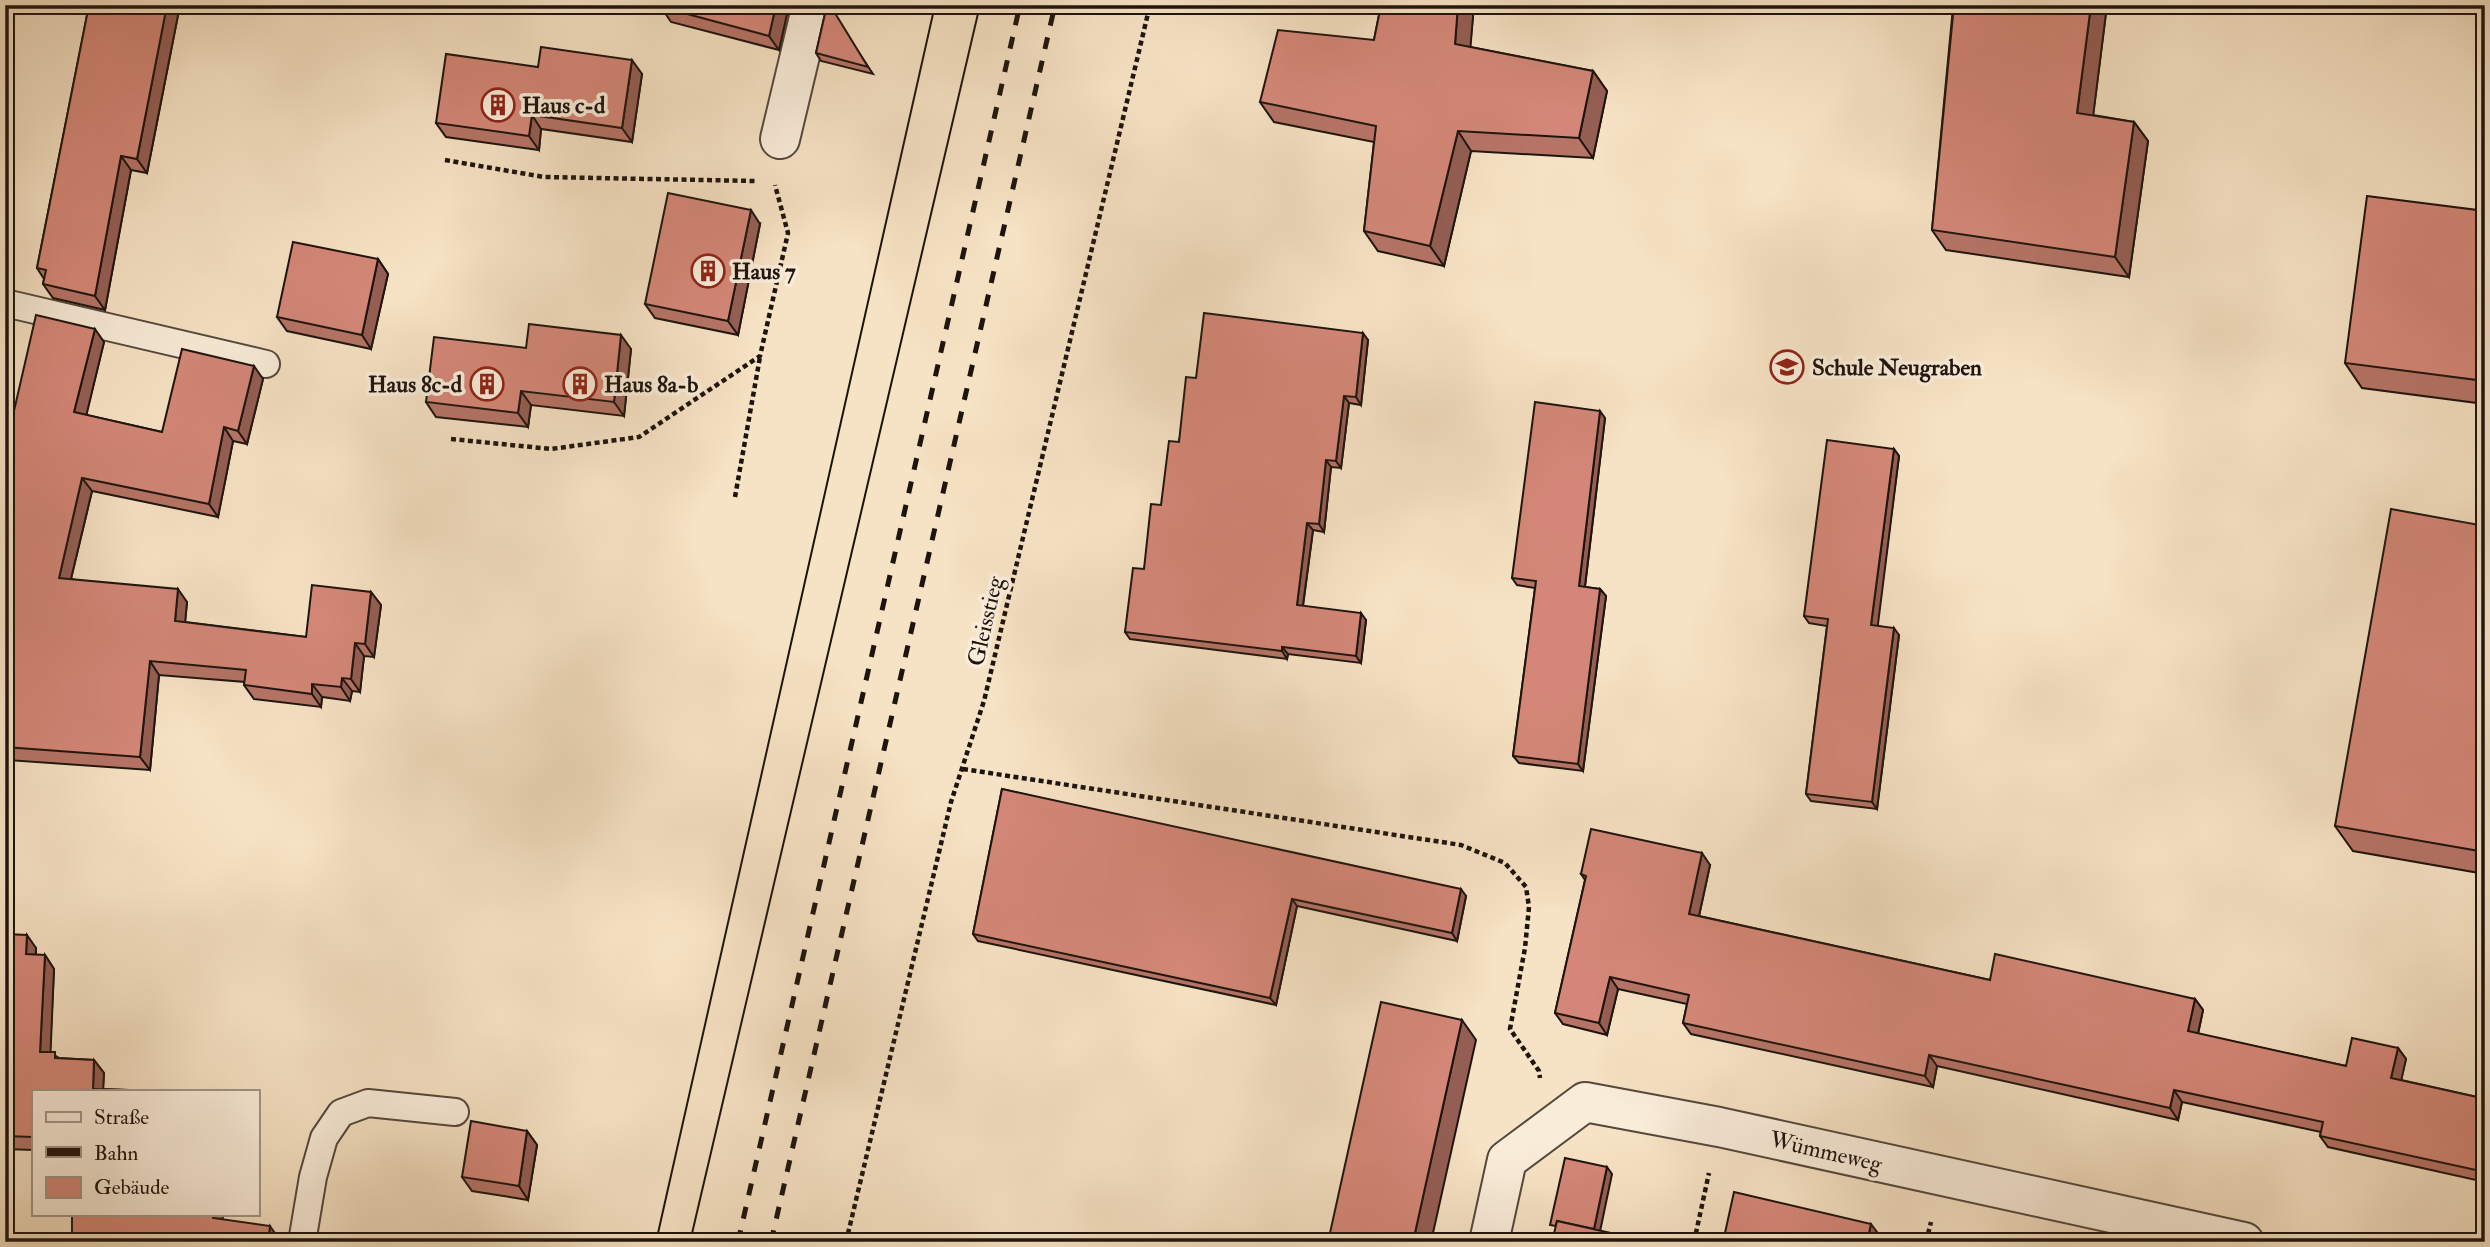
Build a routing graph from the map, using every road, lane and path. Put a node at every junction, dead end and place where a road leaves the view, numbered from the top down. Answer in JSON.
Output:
{"nodes":[{"id":1,"x":812,"y":5,"type":"edge"},
{"id":2,"x":1150,"y":5,"type":"edge"},
{"id":3,"x":780,"y":139,"type":"joint"},
{"id":4,"x":445,"y":160,"type":"dead end"},
{"id":5,"x":774,"y":181,"type":"junction"},
{"id":6,"x":5,"y":303,"type":"edge"},
{"id":7,"x":760,"y":356,"type":"junction"},
{"id":8,"x":266,"y":363,"type":"dead end"},
{"id":9,"x":451,"y":439,"type":"dead end"},
{"id":10,"x":735,"y":497,"type":"dead end"},
{"id":11,"x":962,"y":768,"type":"junction"},
{"id":12,"x":455,"y":1112,"type":"dead end"},
{"id":13,"x":1719,"y":1127,"type":"junction"},
{"id":14,"x":1547,"y":1131,"type":"junction"},
{"id":15,"x":302,"y":1242,"type":"edge"},
{"id":16,"x":846,"y":1242,"type":"edge"},
{"id":17,"x":1489,"y":1242,"type":"edge"},
{"id":18,"x":1694,"y":1242,"type":"edge"},
{"id":19,"x":2244,"y":1242,"type":"edge"}],
"edges":[{"from":1,"to":3,"type":"street"},
{"from":2,"to":11,"type":"path","name":"Gleisstieg"},
{"from":3,"to":5,"type":"path"},
{"from":4,"to":5,"type":"path"},
{"from":5,"to":7,"type":"path"},
{"from":6,"to":8,"type":"lane"},
{"from":7,"to":9,"type":"path"},
{"from":7,"to":10,"type":"path"},
{"from":11,"to":14,"type":"path"},
{"from":11,"to":16,"type":"path","name":"Gleisstieg"},
{"from":12,"to":15,"type":"lane"},
{"from":13,"to":14,"type":"street","name":"Wümmeweg"},
{"from":13,"to":18,"type":"path"},
{"from":13,"to":19,"type":"street","name":"Wümmeweg"},
{"from":14,"to":17,"type":"street","name":"Wümmeweg"}]}
